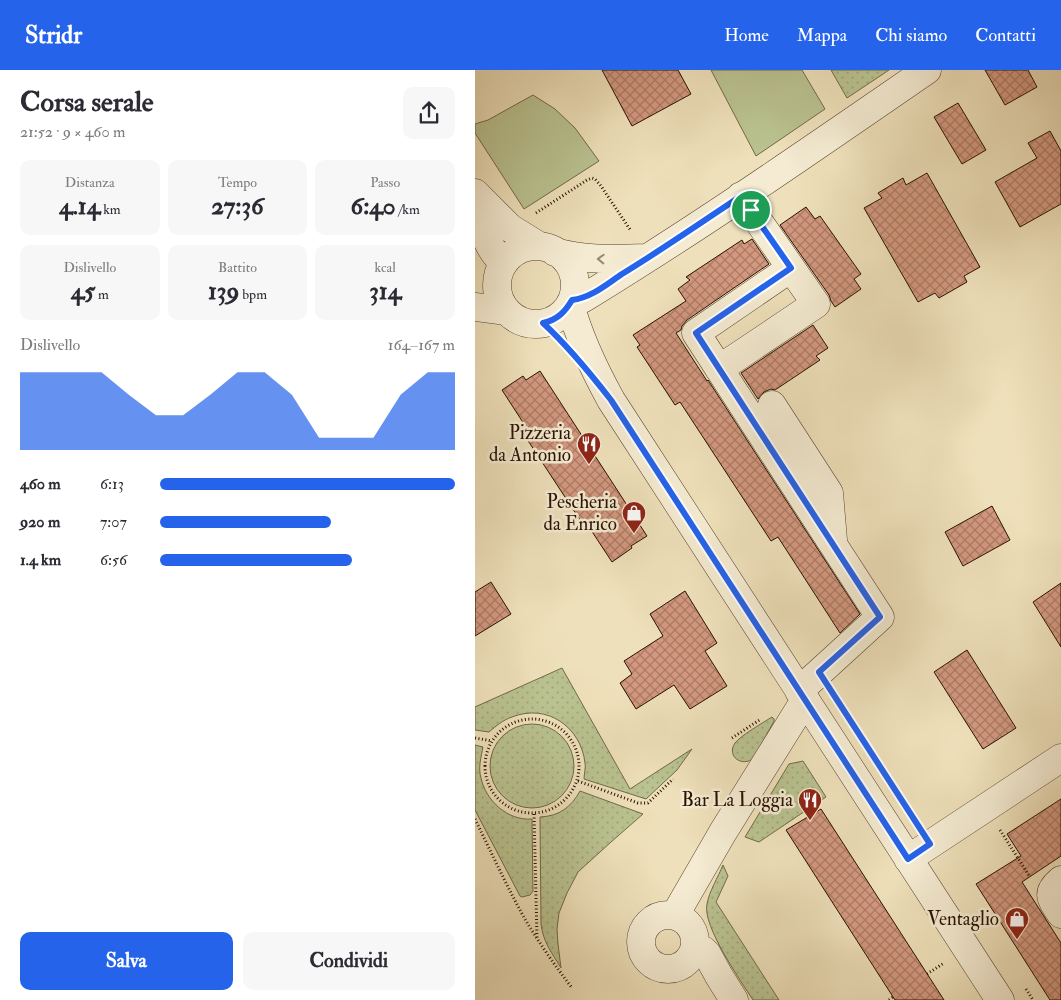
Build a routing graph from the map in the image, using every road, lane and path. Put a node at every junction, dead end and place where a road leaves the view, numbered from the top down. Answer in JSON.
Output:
{"nodes":[{"id":1,"x":927,"y":70,"type":"edge"},
{"id":2,"x":475,"y":193,"type":"edge"},
{"id":3,"x":741,"y":196,"type":"junction"},
{"id":4,"x":531,"y":216,"type":"dead end"},
{"id":5,"x":547,"y":249,"type":"junction"},
{"id":6,"x":649,"y":258,"type":"junction"},
{"id":7,"x":503,"y":265,"type":"junction"},
{"id":8,"x":791,"y":268,"type":"junction"},
{"id":9,"x":475,"y":279,"type":"edge"},
{"id":10,"x":571,"y":302,"type":"junction"},
{"id":11,"x":475,"y":307,"type":"edge"},
{"id":12,"x":507,"y":310,"type":"junction"},
{"id":13,"x":543,"y":323,"type":"junction"},
{"id":14,"x":719,"y":369,"type":"junction"},
{"id":15,"x":611,"y":400,"type":"junction"},
{"id":16,"x":772,"y":405,"type":"dead end"},
{"id":17,"x":833,"y":544,"type":"junction"},
{"id":18,"x":802,"y":695,"type":"junction"},
{"id":19,"x":762,"y":719,"type":"dead end"},
{"id":20,"x":475,"y":738,"type":"edge"},
{"id":21,"x":732,"y":738,"type":"dead end"},
{"id":22,"x":491,"y":741,"type":"junction"},
{"id":23,"x":1061,"y":758,"type":"edge"},
{"id":24,"x":673,"y":779,"type":"dead end"},
{"id":25,"x":578,"y":781,"type":"junction"},
{"id":26,"x":986,"y":808,"type":"junction"},
{"id":27,"x":534,"y":814,"type":"junction"},
{"id":28,"x":475,"y":820,"type":"edge"},
{"id":29,"x":908,"y":859,"type":"junction"},
{"id":30,"x":1058,"y":896,"type":"edge"},
{"id":31,"x":675,"y":916,"type":"junction"},
{"id":32,"x":537,"y":938,"type":"junction"},
{"id":33,"x":695,"y":947,"type":"junction"},
{"id":34,"x":943,"y":963,"type":"dead end"},
{"id":35,"x":927,"y":974,"type":"dead end"},
{"id":36,"x":1022,"y":984,"type":"dead end"},
{"id":37,"x":573,"y":988,"type":"dead end"},
{"id":38,"x":893,"y":997,"type":"dead end"},
{"id":39,"x":734,"y":1000,"type":"edge"},
{"id":40,"x":889,"y":1000,"type":"edge"},
{"id":41,"x":1000,"y":1000,"type":"edge"},
{"id":42,"x":1033,"y":1000,"type":"edge"}],
"edges":[{"from":1,"to":3,"type":"street"},
{"from":2,"to":5,"type":"street"},
{"from":2,"to":7,"type":"street"},
{"from":3,"to":6,"type":"street"},
{"from":3,"to":8,"type":"street"},
{"from":4,"to":6,"type":"path"},
{"from":6,"to":5,"type":"street","one_way":true},
{"from":5,"to":7,"type":"street"},
{"from":5,"to":10,"type":"street"},
{"from":6,"to":10,"type":"street"},
{"from":7,"to":9,"type":"street"},
{"from":7,"to":12,"type":"street"},
{"from":8,"to":14,"type":"street"},
{"from":8,"to":14,"type":"street"},
{"from":10,"to":13,"type":"street"},
{"from":10,"to":15,"type":"street"},
{"from":11,"to":12,"type":"street"},
{"from":12,"to":13,"type":"street"},
{"from":13,"to":15,"type":"street"},
{"from":14,"to":17,"type":"street"},
{"from":15,"to":18,"type":"street"},
{"from":16,"to":17,"type":"street"},
{"from":17,"to":18,"type":"street"},
{"from":18,"to":29,"type":"street"},
{"from":18,"to":31,"type":"street"},
{"from":19,"to":21,"type":"path"},
{"from":20,"to":22,"type":"path"},
{"from":22,"to":25,"type":"path"},
{"from":22,"to":27,"type":"path"},
{"from":23,"to":26,"type":"street"},
{"from":24,"to":25,"type":"path"},
{"from":25,"to":27,"type":"path"},
{"from":26,"to":29,"type":"street"},
{"from":26,"to":30,"type":"path"},
{"from":27,"to":32,"type":"path"},
{"from":28,"to":32,"type":"path"},
{"from":29,"to":41,"type":"street"},
{"from":31,"to":33,"type":"street"},
{"from":31,"to":33,"type":"street"},
{"from":32,"to":37,"type":"path"},
{"from":33,"to":39,"type":"street"},
{"from":34,"to":35,"type":"path"},
{"from":36,"to":42,"type":"path"},
{"from":38,"to":40,"type":"path"}]}
